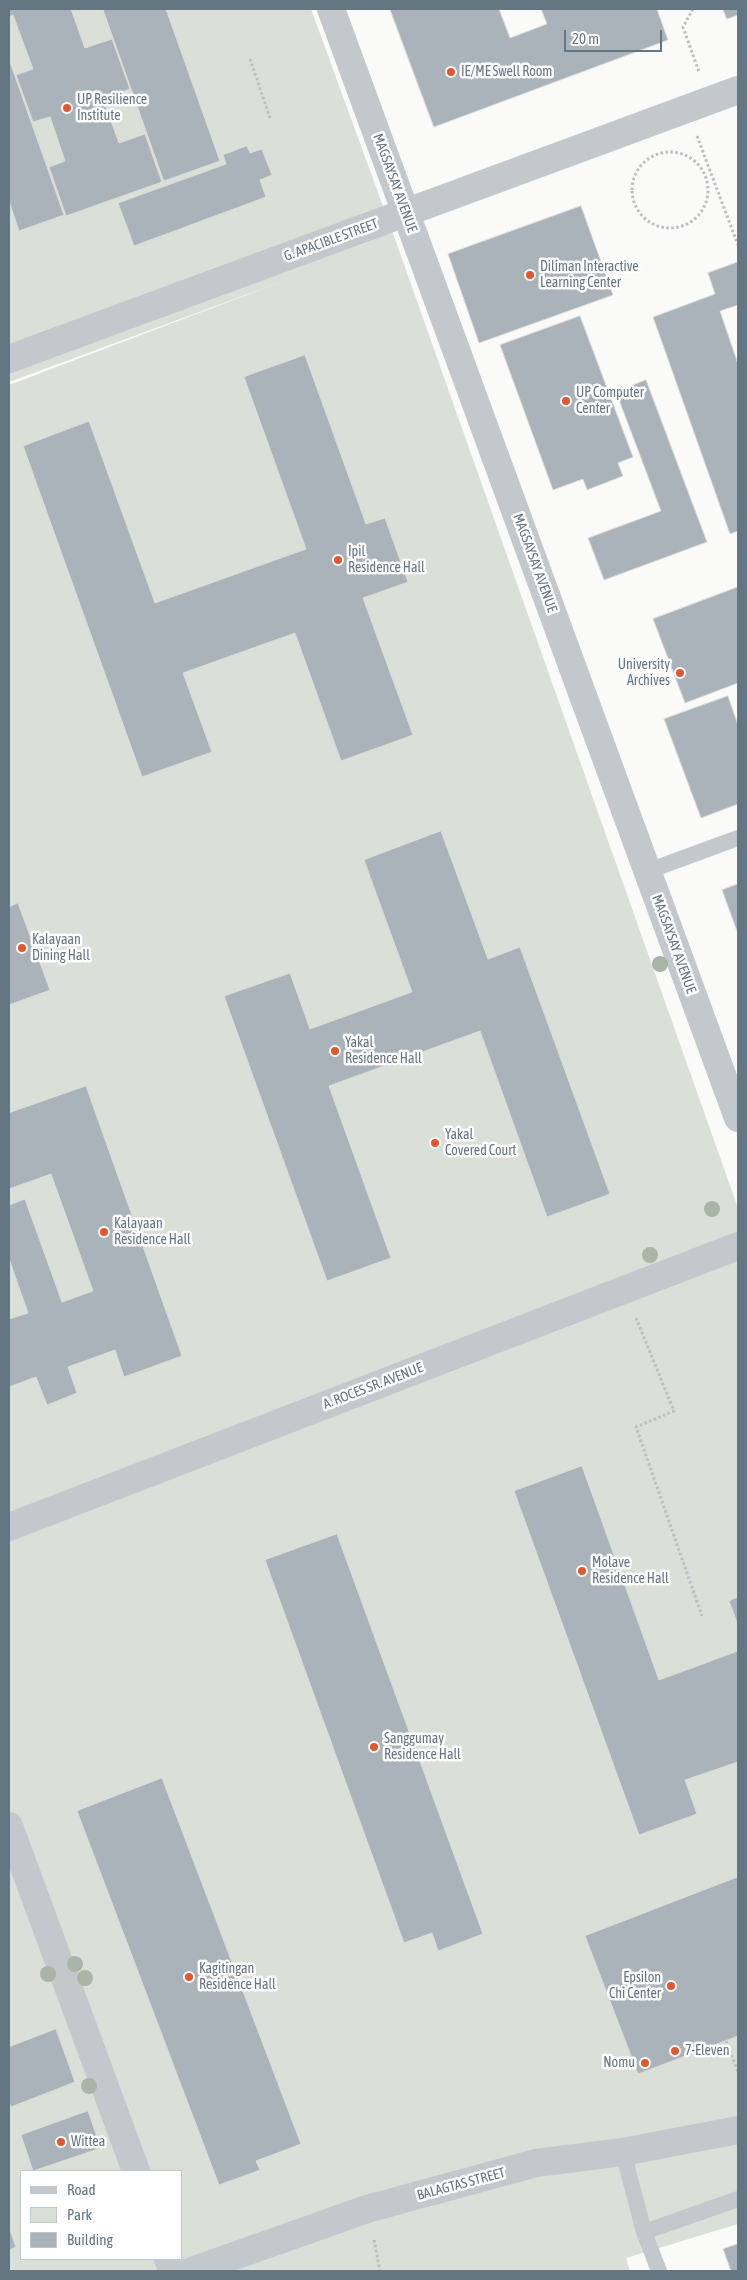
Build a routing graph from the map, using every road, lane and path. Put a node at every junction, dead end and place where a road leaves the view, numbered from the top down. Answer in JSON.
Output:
{"nodes":[{"id":1,"x":331,"y":9,"type":"edge"},
{"id":2,"x":694,"y":9,"type":"edge"},
{"id":3,"x":250,"y":59,"type":"dead end"},
{"id":4,"x":738,"y":90,"type":"edge"},
{"id":5,"x":698,"y":105,"type":"junction"},
{"id":6,"x":270,"y":118,"type":"dead end"},
{"id":7,"x":712,"y":175,"type":"junction"},
{"id":8,"x":706,"y":177,"type":"junction"},
{"id":9,"x":406,"y":212,"type":"junction"},
{"id":10,"x":738,"y":245,"type":"edge"},
{"id":11,"x":9,"y":359,"type":"edge"},
{"id":12,"x":738,"y":838,"type":"edge"},
{"id":13,"x":648,"y":871,"type":"junction"},
{"id":14,"x":738,"y":1118,"type":"edge"},
{"id":15,"x":738,"y":1246,"type":"edge"},
{"id":16,"x":624,"y":1290,"type":"junction"},
{"id":17,"x":9,"y":1527,"type":"edge"},
{"id":18,"x":702,"y":1616,"type":"dead end"},
{"id":19,"x":9,"y":1826,"type":"edge"},
{"id":20,"x":726,"y":2041,"type":"dead end"},
{"id":21,"x":738,"y":2072,"type":"edge"},
{"id":22,"x":738,"y":2130,"type":"edge"},
{"id":23,"x":623,"y":2152,"type":"junction"},
{"id":24,"x":136,"y":2170,"type":"edge"},
{"id":25,"x":738,"y":2199,"type":"edge"},
{"id":26,"x":644,"y":2232,"type":"junction"},
{"id":27,"x":192,"y":2271,"type":"edge"},
{"id":28,"x":659,"y":2271,"type":"edge"}],
"edges":[{"from":1,"to":9,"type":"street","name":"MAGSAYSAY AVENUE"},
{"from":2,"to":5,"type":"path"},
{"from":3,"to":6,"type":"path"},
{"from":4,"to":5,"type":"street","name":"G. APACIBLE STREET"},
{"from":5,"to":7,"type":"path"},
{"from":5,"to":9,"type":"street","name":"G. APACIBLE STREET"},
{"from":7,"to":8,"type":"path"},
{"from":7,"to":10,"type":"path"},
{"from":8,"to":8,"type":"path"},
{"from":9,"to":11,"type":"street","name":"G. APACIBLE STREET"},
{"from":9,"to":13,"type":"street","name":"MAGSAYSAY AVENUE"},
{"from":12,"to":13,"type":"lane"},
{"from":13,"to":14,"type":"street","name":"MAGSAYSAY AVENUE"},
{"from":15,"to":16,"type":"street","name":"A. ROCES SR. AVENUE"},
{"from":16,"to":17,"type":"street","name":"A. ROCES SR. AVENUE"},
{"from":16,"to":18,"type":"path"},
{"from":19,"to":24,"type":"street"},
{"from":20,"to":21,"type":"path"},
{"from":22,"to":23,"type":"street","name":"BALAGTAS STREET"},
{"from":23,"to":26,"type":"lane"},
{"from":23,"to":27,"type":"street","name":"BALAGTAS STREET"},
{"from":25,"to":26,"type":"lane"},
{"from":26,"to":28,"type":"lane"}]}
